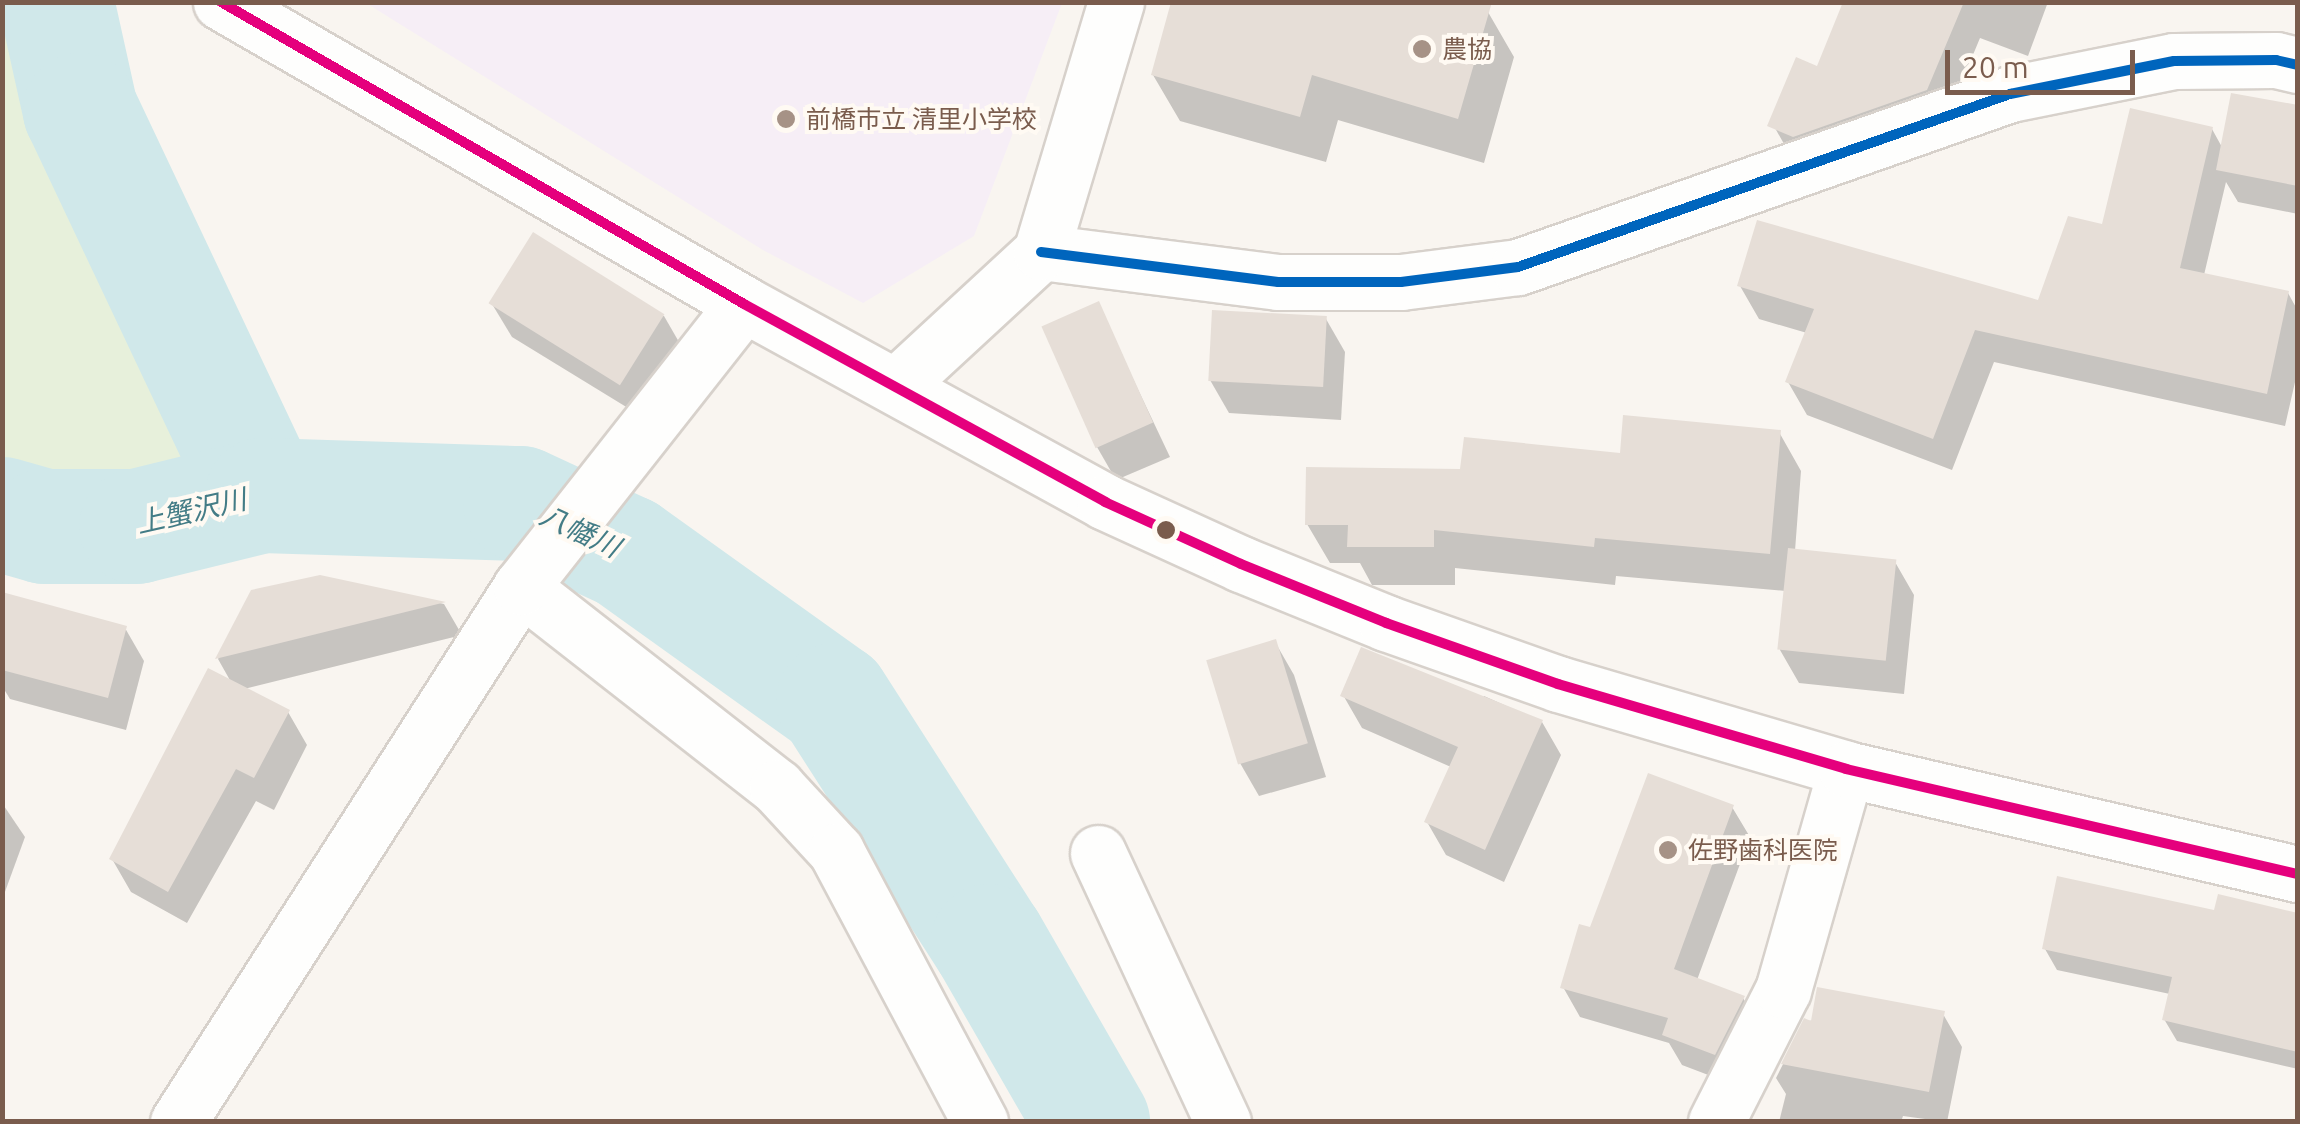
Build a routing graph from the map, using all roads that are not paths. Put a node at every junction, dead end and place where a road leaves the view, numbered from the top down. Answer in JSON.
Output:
{"nodes":[{"id":1,"x":221,"y":2,"type":"edge"},
{"id":2,"x":1116,"y":2,"type":"edge"},
{"id":3,"x":2298,"y":65,"type":"edge"},
{"id":4,"x":1041,"y":252,"type":"junction"},
{"id":5,"x":744,"y":304,"type":"junction"},
{"id":6,"x":897,"y":385,"type":"junction"},
{"id":7,"x":531,"y":576,"type":"junction"},
{"id":8,"x":1846,"y":768,"type":"junction"},
{"id":9,"x":1098,"y":853,"type":"dead end"},
{"id":10,"x":2298,"y":874,"type":"edge"},
{"id":11,"x":178,"y":1122,"type":"edge"},
{"id":12,"x":980,"y":1122,"type":"edge"},
{"id":13,"x":1223,"y":1122,"type":"edge"},
{"id":14,"x":1716,"y":1122,"type":"edge"}],
"edges":[{"from":1,"to":5,"type":"street"},
{"from":2,"to":4,"type":"street"},
{"from":3,"to":4,"type":"street"},
{"from":4,"to":6,"type":"street"},
{"from":5,"to":6,"type":"street"},
{"from":5,"to":7,"type":"street"},
{"from":6,"to":8,"type":"street"},
{"from":7,"to":11,"type":"street"},
{"from":7,"to":12,"type":"street"},
{"from":8,"to":10,"type":"street"},
{"from":8,"to":14,"type":"street"},
{"from":9,"to":13,"type":"street"}]}
